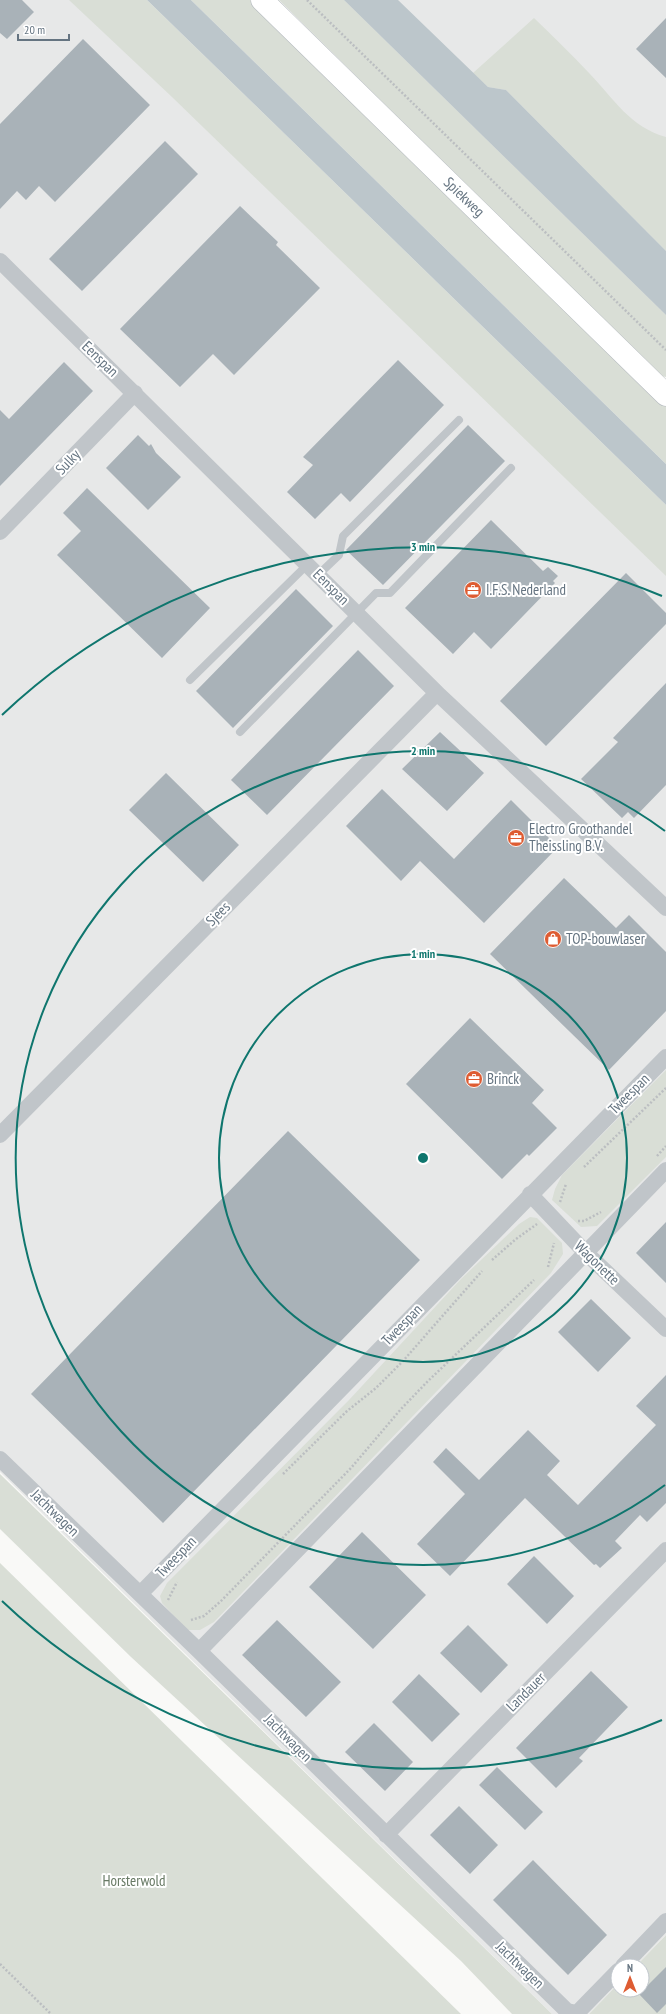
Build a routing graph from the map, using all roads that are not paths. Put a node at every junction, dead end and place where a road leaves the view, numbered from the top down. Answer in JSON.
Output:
{"nodes":[{"id":1,"x":262,"y":0,"type":"edge"},
{"id":2,"x":0,"y":260,"type":"edge"},
{"id":3,"x":135,"y":393,"type":"junction"},
{"id":4,"x":666,"y":395,"type":"edge"},
{"id":5,"x":459,"y":420,"type":"dead end"},
{"id":6,"x":511,"y":468,"type":"dead end"},
{"id":7,"x":0,"y":532,"type":"edge"},
{"id":8,"x":313,"y":570,"type":"junction"},
{"id":9,"x":357,"y":613,"type":"junction"},
{"id":10,"x":190,"y":680,"type":"dead end"},
{"id":11,"x":437,"y":692,"type":"junction"},
{"id":12,"x":240,"y":732,"type":"dead end"},
{"id":13,"x":666,"y":908,"type":"edge"},
{"id":14,"x":666,"y":1057,"type":"edge"},
{"id":15,"x":0,"y":1135,"type":"edge"},
{"id":16,"x":666,"y":1170,"type":"edge"},
{"id":17,"x":530,"y":1194,"type":"junction"},
{"id":18,"x":585,"y":1252,"type":"junction"},
{"id":19,"x":666,"y":1329,"type":"edge"},
{"id":20,"x":0,"y":1459,"type":"edge"},
{"id":21,"x":666,"y":1550,"type":"edge"},
{"id":22,"x":140,"y":1594,"type":"junction"},
{"id":23,"x":199,"y":1651,"type":"junction"},
{"id":24,"x":386,"y":1835,"type":"junction"},
{"id":25,"x":666,"y":1921,"type":"edge"},
{"id":26,"x":631,"y":1958,"type":"edge"},
{"id":27,"x":610,"y":1979,"type":"edge"},
{"id":28,"x":577,"y":2013,"type":"edge"}],
"edges":[{"from":1,"to":4,"type":"main road","name":"Spiekweg"},
{"from":2,"to":3,"type":"street","name":"Eenspan"},
{"from":3,"to":7,"type":"street","name":"Sulky"},
{"from":3,"to":8,"type":"street","name":"Eenspan"},
{"from":5,"to":8,"type":"lane"},
{"from":6,"to":9,"type":"lane"},
{"from":8,"to":9,"type":"street","name":"Eenspan"},
{"from":8,"to":10,"type":"lane"},
{"from":9,"to":11,"type":"street","name":"Eenspan"},
{"from":9,"to":12,"type":"lane"},
{"from":11,"to":13,"type":"street","name":"Eenspan"},
{"from":11,"to":15,"type":"street","name":"Sjees"},
{"from":14,"to":17,"type":"street","name":"Tweespan"},
{"from":16,"to":18,"type":"street"},
{"from":17,"to":18,"type":"street","name":"Wagonette"},
{"from":17,"to":22,"type":"street","name":"Tweespan"},
{"from":18,"to":19,"type":"street","name":"Wagonette"},
{"from":18,"to":23,"type":"street"},
{"from":20,"to":22,"type":"street","name":"Jachtwagen"},
{"from":21,"to":24,"type":"street","name":"Landauer"},
{"from":22,"to":23,"type":"street","name":"Jachtwagen"},
{"from":23,"to":24,"type":"street","name":"Jachtwagen"},
{"from":24,"to":28,"type":"street","name":"Jachtwagen"},
{"from":25,"to":26,"type":"street"},
{"from":27,"to":28,"type":"street"}]}
